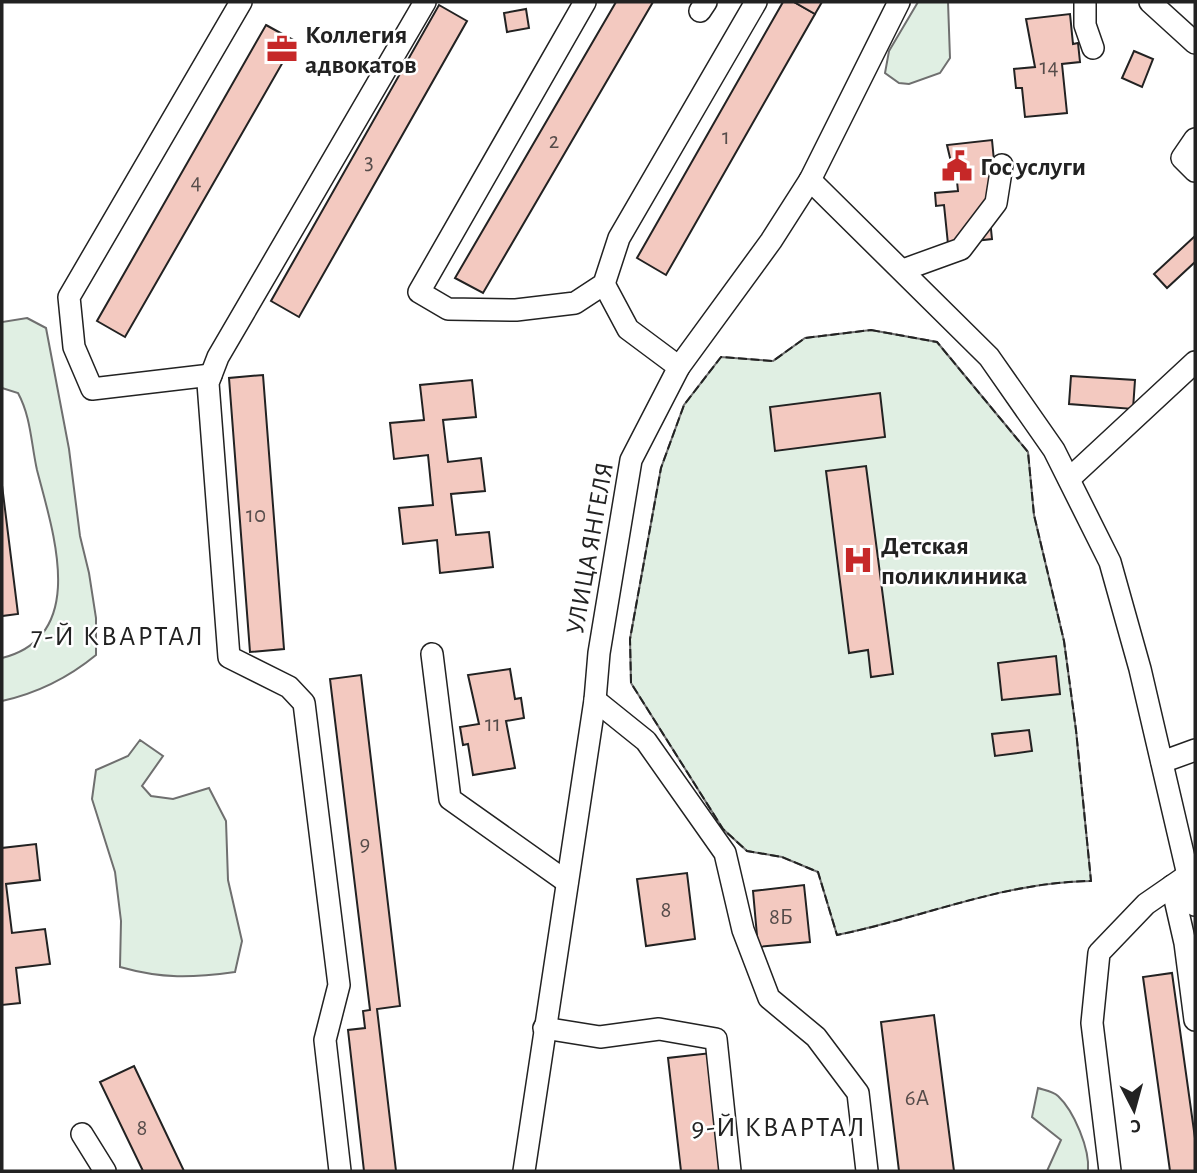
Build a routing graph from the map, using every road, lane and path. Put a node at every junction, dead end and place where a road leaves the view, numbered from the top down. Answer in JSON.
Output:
{"nodes":[{"id":1,"x":241,"y":2,"type":"edge"},
{"id":2,"x":425,"y":2,"type":"edge"},
{"id":3,"x":585,"y":2,"type":"edge"},
{"id":4,"x":756,"y":2,"type":"edge"},
{"id":5,"x":899,"y":2,"type":"edge"},
{"id":6,"x":1085,"y":2,"type":"edge"},
{"id":7,"x":1150,"y":2,"type":"edge"},
{"id":8,"x":1195,"y":43,"type":"edge"},
{"id":9,"x":1093,"y":48,"type":"dead end"},
{"id":10,"x":1195,"y":139,"type":"edge"},
{"id":11,"x":1002,"y":165,"type":"dead end"},
{"id":12,"x":1195,"y":172,"type":"edge"},
{"id":13,"x":810,"y":180,"type":"junction"},
{"id":14,"x":903,"y":270,"type":"junction"},
{"id":15,"x":604,"y":284,"type":"junction"},
{"id":16,"x":1195,"y":362,"type":"edge"},
{"id":17,"x":679,"y":367,"type":"junction"},
{"id":18,"x":211,"y":375,"type":"junction"},
{"id":19,"x":1069,"y":479,"type":"junction"},
{"id":20,"x":432,"y":653,"type":"dead end"},
{"id":21,"x":595,"y":700,"type":"junction"},
{"id":22,"x":1195,"y":750,"type":"edge"},
{"id":23,"x":1162,"y":762,"type":"junction"},
{"id":24,"x":1180,"y":880,"type":"junction"},
{"id":25,"x":567,"y":883,"type":"junction"},
{"id":26,"x":1195,"y":905,"type":"edge"},
{"id":27,"x":1195,"y":1020,"type":"edge"},
{"id":28,"x":544,"y":1028,"type":"junction"},
{"id":29,"x":82,"y":1134,"type":"dead end"},
{"id":30,"x":105,"y":1171,"type":"edge"},
{"id":31,"x":340,"y":1171,"type":"edge"},
{"id":32,"x":524,"y":1171,"type":"edge"},
{"id":33,"x":730,"y":1171,"type":"edge"},
{"id":34,"x":867,"y":1171,"type":"edge"},
{"id":35,"x":1110,"y":1171,"type":"edge"}],
"edges":[{"from":1,"to":18,"type":"street"},
{"from":2,"to":18,"type":"street"},
{"from":3,"to":15,"type":"street"},
{"from":4,"to":15,"type":"street"},
{"from":5,"to":13,"type":"street","name":"УЛИЦА ЯНГЕЛЯ"},
{"from":6,"to":9,"type":"street"},
{"from":7,"to":8,"type":"street"},
{"from":10,"to":12,"type":"street"},
{"from":11,"to":14,"type":"street"},
{"from":13,"to":14,"type":"street"},
{"from":13,"to":17,"type":"street","name":"УЛИЦА ЯНГЕЛЯ"},
{"from":14,"to":19,"type":"street"},
{"from":15,"to":17,"type":"street"},
{"from":16,"to":19,"type":"street"},
{"from":17,"to":21,"type":"street","name":"УЛИЦА ЯНГЕЛЯ"},
{"from":18,"to":31,"type":"street"},
{"from":19,"to":23,"type":"street"},
{"from":20,"to":25,"type":"street"},
{"from":21,"to":25,"type":"street","name":"УЛИЦА ЯНГЕЛЯ"},
{"from":21,"to":34,"type":"street"},
{"from":22,"to":23,"type":"street"},
{"from":23,"to":24,"type":"street"},
{"from":24,"to":26,"type":"street"},
{"from":24,"to":27,"type":"street"},
{"from":24,"to":35,"type":"street"},
{"from":25,"to":28,"type":"street","name":"УЛИЦА ЯНГЕЛЯ"},
{"from":28,"to":32,"type":"street","name":"УЛИЦА ЯНГЕЛЯ"},
{"from":28,"to":33,"type":"street"},
{"from":29,"to":30,"type":"street"}]}
